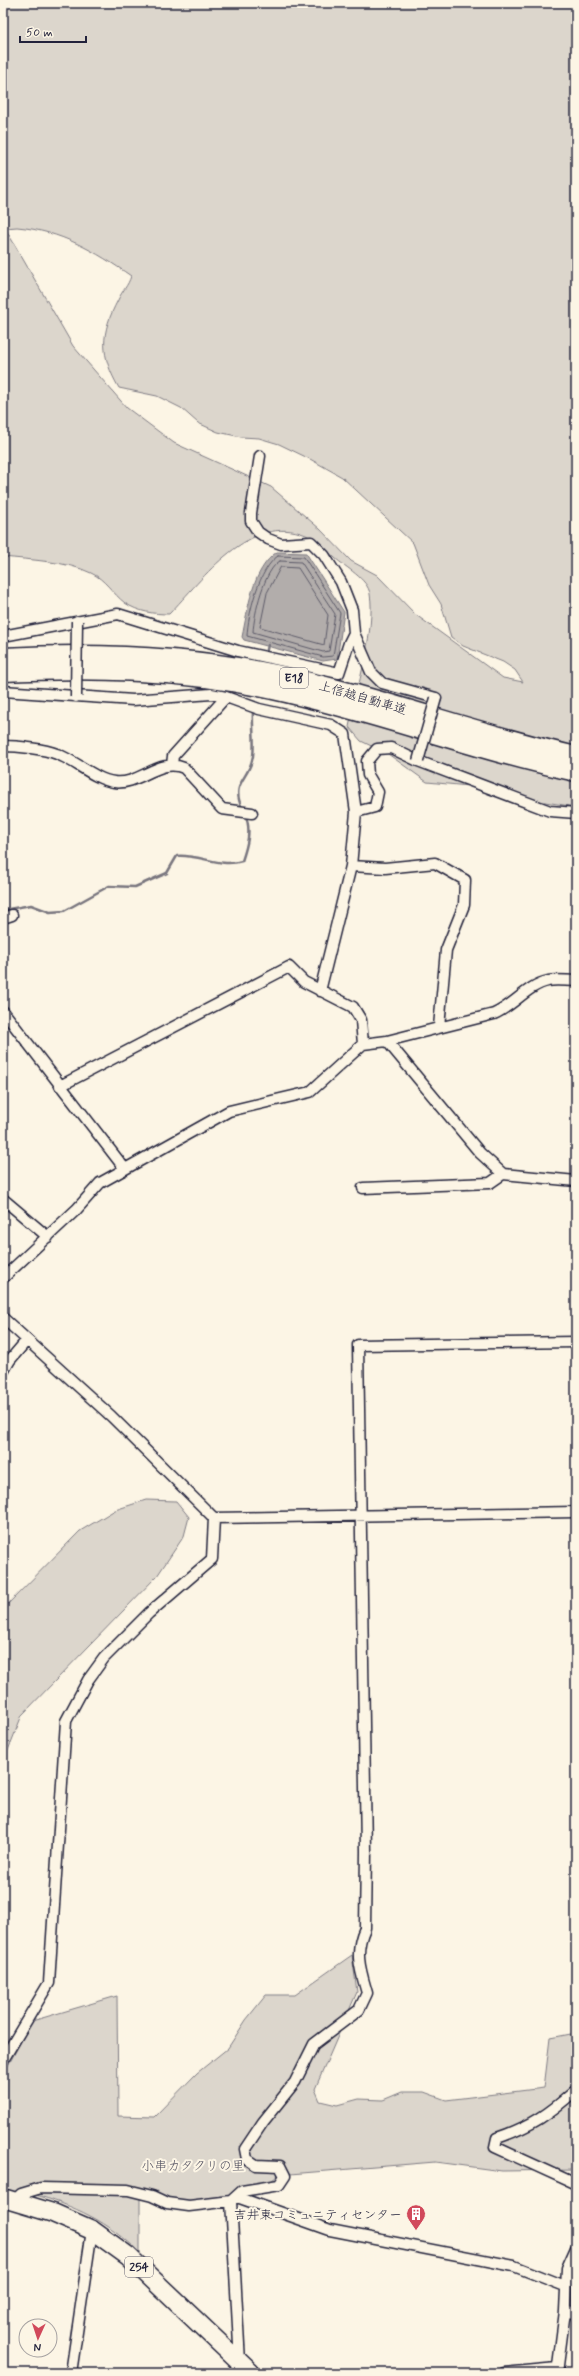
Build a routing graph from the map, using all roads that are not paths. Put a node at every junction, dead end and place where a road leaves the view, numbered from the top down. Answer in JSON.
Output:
{"nodes":[{"id":1,"x":260,"y":456,"type":"dead end"},
{"id":2,"x":77,"y":621,"type":"junction"},
{"id":3,"x":354,"y":633,"type":"junction"},
{"id":4,"x":3,"y":636,"type":"edge"},
{"id":5,"x":3,"y":657,"type":"edge"},
{"id":6,"x":3,"y":672,"type":"edge"},
{"id":7,"x":3,"y":691,"type":"edge"},
{"id":8,"x":76,"y":697,"type":"junction"},
{"id":9,"x":226,"y":697,"type":"junction"},
{"id":10,"x":3,"y":746,"type":"edge"},
{"id":11,"x":576,"y":756,"type":"edge"},
{"id":12,"x":418,"y":761,"type":"junction"},
{"id":13,"x":172,"y":765,"type":"junction"},
{"id":14,"x":576,"y":772,"type":"edge"},
{"id":15,"x":356,"y":812,"type":"junction"},
{"id":16,"x":576,"y":813,"type":"edge"},
{"id":17,"x":252,"y":814,"type":"dead end"},
{"id":18,"x":351,"y":866,"type":"junction"},
{"id":19,"x":576,"y":981,"type":"edge"},
{"id":20,"x":320,"y":991,"type":"junction"},
{"id":21,"x":3,"y":1011,"type":"edge"},
{"id":22,"x":439,"y":1027,"type":"junction"},
{"id":23,"x":387,"y":1041,"type":"junction"},
{"id":24,"x":363,"y":1044,"type":"junction"},
{"id":25,"x":60,"y":1086,"type":"junction"},
{"id":26,"x":124,"y":1168,"type":"junction"},
{"id":27,"x":503,"y":1174,"type":"junction"},
{"id":28,"x":576,"y":1181,"type":"edge"},
{"id":29,"x":363,"y":1188,"type":"dead end"},
{"id":30,"x":3,"y":1199,"type":"edge"},
{"id":31,"x":48,"y":1237,"type":"junction"},
{"id":32,"x":3,"y":1278,"type":"edge"},
{"id":33,"x":3,"y":1318,"type":"edge"},
{"id":34,"x":28,"y":1340,"type":"junction"},
{"id":35,"x":576,"y":1342,"type":"edge"},
{"id":36,"x":3,"y":1372,"type":"edge"},
{"id":37,"x":576,"y":1512,"type":"edge"},
{"id":38,"x":360,"y":1516,"type":"junction"},
{"id":39,"x":214,"y":1518,"type":"junction"},
{"id":40,"x":3,"y":2060,"type":"edge"},
{"id":41,"x":576,"y":2090,"type":"edge"},
{"id":42,"x":576,"y":2184,"type":"edge"},
{"id":43,"x":9,"y":2199,"type":"edge"},
{"id":44,"x":234,"y":2199,"type":"junction"},
{"id":45,"x":92,"y":2230,"type":"junction"},
{"id":46,"x":576,"y":2248,"type":"edge"},
{"id":47,"x":565,"y":2286,"type":"junction"},
{"id":48,"x":565,"y":2311,"type":"junction"},
{"id":49,"x":576,"y":2312,"type":"edge"},
{"id":50,"x":246,"y":2368,"type":"edge"},
{"id":51,"x":557,"y":2370,"type":"edge"},
{"id":52,"x":71,"y":2373,"type":"edge"},
{"id":53,"x":504,"y":2373,"type":"edge"}],
"edges":[{"from":1,"to":3,"type":"street"},
{"from":2,"to":3,"type":"street"},
{"from":2,"to":4,"type":"street"},
{"from":2,"to":8,"type":"street","bridge":true},
{"from":3,"to":12,"type":"street","bridge":true},
{"from":5,"to":11,"type":"highway","name":"上信越自動車道","number":"E18"},
{"from":6,"to":14,"type":"highway","name":"上信越自動車道","number":"E18"},
{"from":7,"to":8,"type":"street"},
{"from":8,"to":9,"type":"street"},
{"from":9,"to":13,"type":"street"},
{"from":9,"to":15,"type":"street"},
{"from":10,"to":13,"type":"street"},
{"from":12,"to":15,"type":"street"},
{"from":12,"to":16,"type":"street"},
{"from":13,"to":17,"type":"street"},
{"from":15,"to":18,"type":"street"},
{"from":18,"to":20,"type":"street"},
{"from":18,"to":22,"type":"street"},
{"from":19,"to":22,"type":"street"},
{"from":20,"to":24,"type":"street"},
{"from":20,"to":25,"type":"street"},
{"from":21,"to":25,"type":"street"},
{"from":22,"to":23,"type":"street"},
{"from":23,"to":24,"type":"street"},
{"from":23,"to":27,"type":"street"},
{"from":24,"to":26,"type":"street"},
{"from":25,"to":26,"type":"street"},
{"from":26,"to":31,"type":"street"},
{"from":27,"to":28,"type":"street"},
{"from":27,"to":29,"type":"street"},
{"from":30,"to":31,"type":"street"},
{"from":31,"to":32,"type":"street"},
{"from":33,"to":34,"type":"street"},
{"from":34,"to":36,"type":"street"},
{"from":34,"to":39,"type":"street"},
{"from":35,"to":38,"type":"street"},
{"from":37,"to":38,"type":"street"},
{"from":38,"to":39,"type":"street"},
{"from":38,"to":44,"type":"street"},
{"from":39,"to":40,"type":"street"},
{"from":41,"to":42,"type":"street"},
{"from":43,"to":44,"type":"street"},
{"from":43,"to":45,"type":"highway","number":"254"},
{"from":44,"to":47,"type":"street"},
{"from":44,"to":50,"type":"street"},
{"from":45,"to":50,"type":"highway","number":"254"},
{"from":45,"to":52,"type":"street"},
{"from":46,"to":47,"type":"street"},
{"from":47,"to":48,"type":"street"},
{"from":48,"to":49,"type":"street"},
{"from":48,"to":51,"type":"street"},
{"from":51,"to":53,"type":"street"}]}
